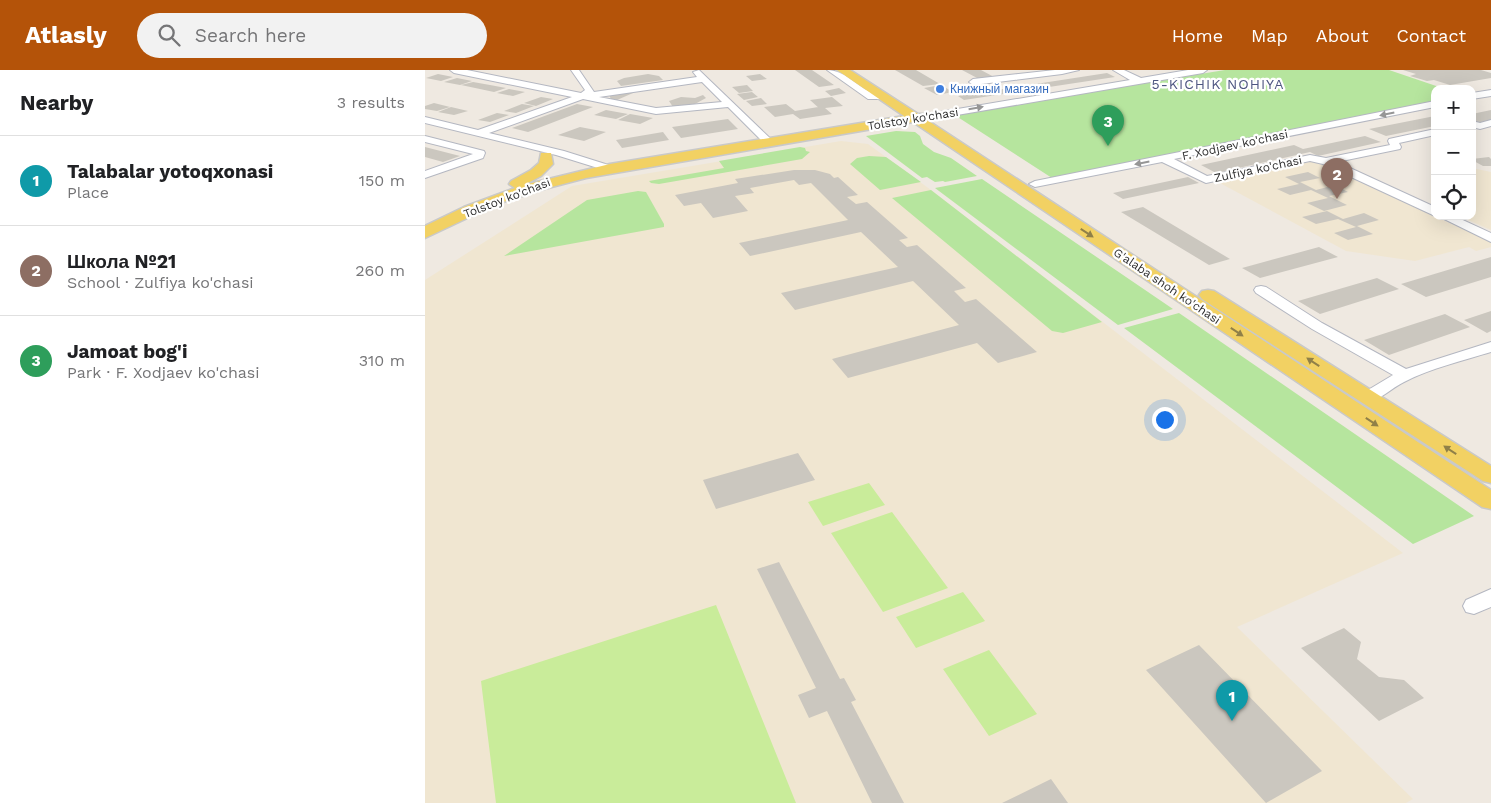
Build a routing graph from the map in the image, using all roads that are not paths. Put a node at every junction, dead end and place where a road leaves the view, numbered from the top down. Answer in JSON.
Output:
{"nodes":[{"id":1,"x":454,"y":70,"type":"edge"},
{"id":2,"x":575,"y":70,"type":"edge"},
{"id":3,"x":694,"y":70,"type":"edge"},
{"id":4,"x":831,"y":70,"type":"edge"},
{"id":5,"x":843,"y":70,"type":"edge"},
{"id":6,"x":857,"y":70,"type":"edge"},
{"id":7,"x":1075,"y":70,"type":"edge"},
{"id":8,"x":1117,"y":70,"type":"edge"},
{"id":9,"x":1203,"y":70,"type":"edge"},
{"id":10,"x":704,"y":79,"type":"junction"},
{"id":11,"x":1140,"y":81,"type":"junction"},
{"id":12,"x":973,"y":82,"type":"dead end"},
{"id":13,"x":1491,"y":92,"type":"edge"},
{"id":14,"x":1476,"y":95,"type":"edge"},
{"id":15,"x":583,"y":96,"type":"junction"},
{"id":16,"x":881,"y":96,"type":"junction"},
{"id":17,"x":729,"y":104,"type":"junction"},
{"id":18,"x":1431,"y":105,"type":"edge"},
{"id":19,"x":921,"y":118,"type":"junction"},
{"id":20,"x":425,"y":120,"type":"edge"},
{"id":21,"x":1491,"y":123,"type":"edge"},
{"id":22,"x":1476,"y":125,"type":"edge"},
{"id":23,"x":425,"y":126,"type":"edge"},
{"id":24,"x":479,"y":133,"type":"junction"},
{"id":25,"x":1431,"y":133,"type":"edge"},
{"id":26,"x":425,"y":140,"type":"edge"},
{"id":27,"x":770,"y":142,"type":"junction"},
{"id":28,"x":546,"y":156,"type":"junction"},
{"id":29,"x":1165,"y":159,"type":"junction"},
{"id":30,"x":1326,"y":161,"type":"junction"},
{"id":31,"x":425,"y":163,"type":"edge"},
{"id":32,"x":447,"y":168,"type":"junction"},
{"id":33,"x":610,"y":169,"type":"junction"},
{"id":34,"x":425,"y":176,"type":"edge"},
{"id":35,"x":1035,"y":184,"type":"junction"},
{"id":36,"x":478,"y":207,"type":"junction"},
{"id":37,"x":1431,"y":210,"type":"edge"},
{"id":38,"x":1453,"y":220,"type":"edge"},
{"id":39,"x":425,"y":233,"type":"edge"},
{"id":40,"x":1491,"y":238,"type":"edge"},
{"id":41,"x":425,"y":246,"type":"edge"},
{"id":42,"x":1261,"y":290,"type":"dead end"},
{"id":43,"x":1491,"y":347,"type":"edge"},
{"id":44,"x":1404,"y":374,"type":"junction"},
{"id":45,"x":1369,"y":397,"type":"junction"},
{"id":46,"x":1491,"y":476,"type":"edge"},
{"id":47,"x":1491,"y":501,"type":"edge"}],
"edges":[{"from":1,"to":15,"type":"street"},
{"from":2,"to":15,"type":"street"},
{"from":3,"to":10,"type":"street"},
{"from":4,"to":16,"type":"street"},
{"from":5,"to":16,"type":"main road","name":"G'alaba shoh ko'chasi"},
{"from":6,"to":19,"type":"main road","name":"G'alaba shoh ko'chasi"},
{"from":7,"to":12,"type":"street"},
{"from":8,"to":11,"type":"street"},
{"from":9,"to":11,"type":"street","name":"Tolstoy ko'chasi"},
{"from":10,"to":15,"type":"street"},
{"from":10,"to":17,"type":"street"},
{"from":19,"to":11,"type":"street","name":"Tolstoy ko'chasi","one_way":true},
{"from":13,"to":14,"type":"street"},
{"from":15,"to":17,"type":"street"},
{"from":15,"to":24,"type":"street"},
{"from":16,"to":19,"type":"main road","name":"G'alaba shoh ko'chasi"},
{"from":17,"to":27,"type":"street"},
{"from":18,"to":29,"type":"street","name":"F. Xodjaev ko'chasi","one_way":true},
{"from":19,"to":27,"type":"main road","name":"Tolstoy ko'chasi"},
{"from":19,"to":35,"type":"main road","name":"G'alaba shoh ko'chasi"},
{"from":19,"to":47,"type":"main road","name":"G'alaba shoh ko'chasi","one_way":true},
{"from":20,"to":24,"type":"street"},
{"from":21,"to":22,"type":"street"},
{"from":23,"to":28,"type":"street"},
{"from":24,"to":33,"type":"street"},
{"from":25,"to":30,"type":"street"},
{"from":26,"to":32,"type":"street"},
{"from":27,"to":33,"type":"main road","name":"Tolstoy ko'chasi"},
{"from":28,"to":33,"type":"street"},
{"from":28,"to":36,"type":"main road"},
{"from":29,"to":30,"type":"street","name":"Zulfiya ko'chasi"},
{"from":29,"to":35,"type":"street","name":"F. Xodjaev ko'chasi","one_way":true},
{"from":30,"to":37,"type":"street"},
{"from":31,"to":32,"type":"street"},
{"from":32,"to":34,"type":"street"},
{"from":33,"to":36,"type":"main road","name":"Tolstoy ko'chasi"},
{"from":33,"to":41,"type":"main road","name":"Tolstoy ko'chasi"},
{"from":45,"to":35,"type":"main road","name":"G'alaba shoh ko'chasi","one_way":true},
{"from":36,"to":39,"type":"main road","name":"Tolstoy ko'chasi"},
{"from":38,"to":40,"type":"street"},
{"from":42,"to":44,"type":"street"},
{"from":43,"to":44,"type":"street"},
{"from":44,"to":45,"type":"street"},
{"from":46,"to":45,"type":"main road","name":"G'alaba shoh ko'chasi","one_way":true}]}
